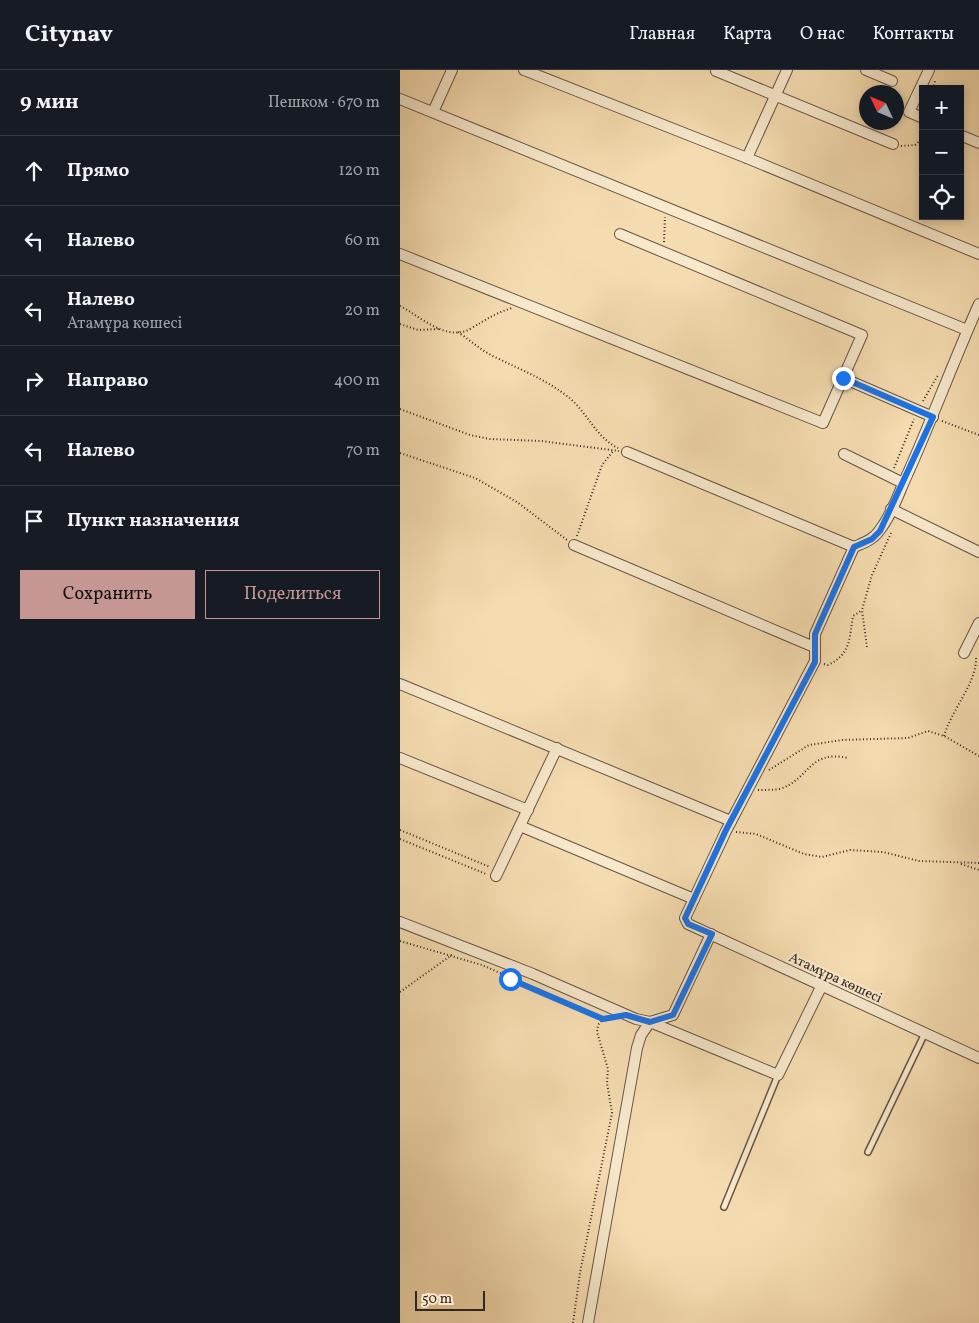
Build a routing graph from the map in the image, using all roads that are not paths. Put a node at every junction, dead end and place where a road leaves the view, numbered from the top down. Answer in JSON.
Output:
{"nodes":[{"id":1,"x":452,"y":70,"type":"edge"},
{"id":2,"x":524,"y":70,"type":"edge"},
{"id":3,"x":787,"y":70,"type":"edge"},
{"id":4,"x":866,"y":70,"type":"edge"},
{"id":5,"x":929,"y":70,"type":"edge"},
{"id":6,"x":716,"y":71,"type":"edge"},
{"id":7,"x":892,"y":82,"type":"dead end"},
{"id":8,"x":922,"y":85,"type":"edge"},
{"id":9,"x":919,"y":91,"type":"edge"},
{"id":10,"x":776,"y":94,"type":"junction"},
{"id":11,"x":400,"y":99,"type":"edge"},
{"id":12,"x":433,"y":112,"type":"junction"},
{"id":13,"x":919,"y":116,"type":"edge"},
{"id":14,"x":964,"y":137,"type":"edge"},
{"id":15,"x":894,"y":144,"type":"road end"},
{"id":16,"x":979,"y":144,"type":"edge"},
{"id":17,"x":747,"y":158,"type":"junction"},
{"id":18,"x":620,"y":234,"type":"dead end"},
{"id":19,"x":400,"y":254,"type":"edge"},
{"id":20,"x":979,"y":254,"type":"edge"},
{"id":21,"x":979,"y":304,"type":"edge"},
{"id":22,"x":976,"y":316,"type":"edge"},
{"id":23,"x":967,"y":330,"type":"junction"},
{"id":24,"x":843,"y":378,"type":"junction"},
{"id":25,"x":933,"y":417,"type":"junction"},
{"id":26,"x":626,"y":452,"type":"road end"},
{"id":27,"x":844,"y":454,"type":"dead end"},
{"id":28,"x":903,"y":483,"type":"junction"},
{"id":29,"x":891,"y":509,"type":"junction"},
{"id":30,"x":574,"y":545,"type":"road end"},
{"id":31,"x":854,"y":547,"type":"junction"},
{"id":32,"x":979,"y":552,"type":"edge"},
{"id":33,"x":979,"y":623,"type":"edge"},
{"id":34,"x":814,"y":647,"type":"junction"},
{"id":35,"x":964,"y":653,"type":"dead end"},
{"id":36,"x":400,"y":684,"type":"edge"},
{"id":37,"x":557,"y":748,"type":"junction"},
{"id":38,"x":400,"y":758,"type":"edge"},
{"id":39,"x":528,"y":810,"type":"junction"},
{"id":40,"x":520,"y":826,"type":"junction"},
{"id":41,"x":729,"y":826,"type":"junction"},
{"id":42,"x":498,"y":872,"type":"road end"},
{"id":43,"x":694,"y":899,"type":"junction"},
{"id":44,"x":400,"y":922,"type":"edge"},
{"id":45,"x":712,"y":934,"type":"junction"},
{"id":46,"x":822,"y":985,"type":"junction"},
{"id":47,"x":650,"y":1022,"type":"junction"},
{"id":48,"x":925,"y":1033,"type":"junction"},
{"id":49,"x":979,"y":1058,"type":"edge"},
{"id":50,"x":778,"y":1075,"type":"junction"},
{"id":51,"x":868,"y":1152,"type":"dead end"},
{"id":52,"x":724,"y":1207,"type":"dead end"},
{"id":53,"x":588,"y":1323,"type":"edge"}],
"edges":[{"from":1,"to":12,"type":"street"},
{"from":2,"to":17,"type":"street"},
{"from":3,"to":10,"type":"street"},
{"from":4,"to":7,"type":"street"},
{"from":5,"to":8,"type":"street"},
{"from":6,"to":10,"type":"street"},
{"from":9,"to":13,"type":"street"},
{"from":10,"to":15,"type":"street"},
{"from":10,"to":17,"type":"street"},
{"from":11,"to":12,"type":"street"},
{"from":12,"to":23,"type":"street"},
{"from":14,"to":16,"type":"street"},
{"from":17,"to":20,"type":"street"},
{"from":18,"to":24,"type":"street"},
{"from":19,"to":24,"type":"street"},
{"from":21,"to":22,"type":"street"},
{"from":22,"to":23,"type":"street"},
{"from":23,"to":25,"type":"street"},
{"from":24,"to":25,"type":"street"},
{"from":25,"to":28,"type":"street"},
{"from":26,"to":31,"type":"street"},
{"from":27,"to":28,"type":"street"},
{"from":28,"to":29,"type":"street"},
{"from":29,"to":31,"type":"street"},
{"from":29,"to":32,"type":"street"},
{"from":30,"to":34,"type":"street"},
{"from":31,"to":34,"type":"street"},
{"from":33,"to":35,"type":"street"},
{"from":34,"to":41,"type":"street"},
{"from":36,"to":37,"type":"street"},
{"from":37,"to":39,"type":"street"},
{"from":37,"to":41,"type":"street"},
{"from":38,"to":39,"type":"street"},
{"from":39,"to":40,"type":"street"},
{"from":40,"to":42,"type":"street"},
{"from":40,"to":43,"type":"street"},
{"from":41,"to":43,"type":"street"},
{"from":43,"to":45,"type":"street","name":"Атамұра көшесі"},
{"from":44,"to":47,"type":"street"},
{"from":45,"to":46,"type":"street","name":"Атамұра көшесі"},
{"from":45,"to":47,"type":"street"},
{"from":46,"to":48,"type":"street","name":"Атамұра көшесі"},
{"from":46,"to":50,"type":"street"},
{"from":47,"to":50,"type":"street"},
{"from":47,"to":53,"type":"street"},
{"from":48,"to":49,"type":"street","name":"Атамұра көшесі"},
{"from":48,"to":51,"type":"lane"},
{"from":50,"to":52,"type":"lane"}]}
